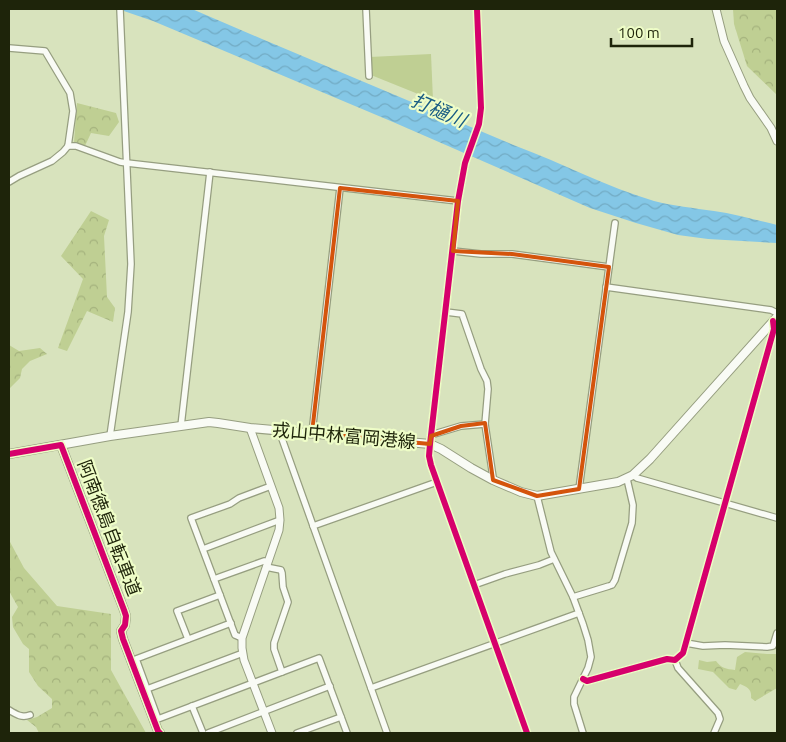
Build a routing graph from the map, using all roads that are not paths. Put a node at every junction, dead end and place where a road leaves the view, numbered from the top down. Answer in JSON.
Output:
{"nodes":[{"id":1,"x":120,"y":9,"type":"edge"},
{"id":2,"x":366,"y":9,"type":"edge"},
{"id":3,"x":478,"y":9,"type":"edge"},
{"id":4,"x":716,"y":9,"type":"edge"},
{"id":5,"x":9,"y":48,"type":"edge"},
{"id":6,"x":369,"y":76,"type":"dead end"},
{"id":7,"x":777,"y":141,"type":"edge"},
{"id":8,"x":68,"y":146,"type":"junction"},
{"id":9,"x":127,"y":163,"type":"junction"},
{"id":10,"x":210,"y":172,"type":"junction"},
{"id":11,"x":9,"y":182,"type":"edge"},
{"id":12,"x":340,"y":188,"type":"junction"},
{"id":13,"x":458,"y":201,"type":"junction"},
{"id":14,"x":615,"y":223,"type":"dead end"},
{"id":15,"x":453,"y":251,"type":"junction"},
{"id":16,"x":609,"y":267,"type":"junction"},
{"id":17,"x":606,"y":287,"type":"junction"},
{"id":18,"x":446,"y":312,"type":"junction"},
{"id":19,"x":776,"y":317,"type":"edge"},
{"id":20,"x":485,"y":424,"type":"junction"},
{"id":21,"x":181,"y":426,"type":"junction"},
{"id":22,"x":250,"y":428,"type":"junction"},
{"id":23,"x":280,"y":431,"type":"junction"},
{"id":24,"x":312,"y":433,"type":"junction"},
{"id":25,"x":110,"y":436,"type":"junction"},
{"id":26,"x":430,"y":440,"type":"junction"},
{"id":27,"x":61,"y":445,"type":"junction"},
{"id":28,"x":9,"y":454,"type":"edge"},
{"id":29,"x":630,"y":477,"type":"junction"},
{"id":30,"x":493,"y":480,"type":"junction"},
{"id":31,"x":437,"y":482,"type":"junction"},
{"id":32,"x":271,"y":486,"type":"junction"},
{"id":33,"x":579,"y":489,"type":"junction"},
{"id":34,"x":538,"y":496,"type":"junction"},
{"id":35,"x":724,"y":503,"type":"junction"},
{"id":36,"x":777,"y":518,"type":"edge"},
{"id":37,"x":280,"y":520,"type":"junction"},
{"id":38,"x":313,"y":526,"type":"junction"},
{"id":39,"x":203,"y":549,"type":"junction"},
{"id":40,"x":554,"y":558,"type":"junction"},
{"id":41,"x":267,"y":564,"type":"junction"},
{"id":42,"x":214,"y":579,"type":"junction"},
{"id":43,"x":474,"y":585,"type":"junction"},
{"id":44,"x":220,"y":594,"type":"junction"},
{"id":45,"x":573,"y":597,"type":"junction"},
{"id":46,"x":579,"y":613,"type":"junction"},
{"id":47,"x":231,"y":623,"type":"junction"},
{"id":48,"x":777,"y":634,"type":"edge"},
{"id":49,"x":242,"y":638,"type":"junction"},
{"id":50,"x":188,"y":640,"type":"junction"},
{"id":51,"x":686,"y":642,"type":"junction"},
{"id":52,"x":495,"y":644,"type":"junction"},
{"id":53,"x":243,"y":654,"type":"junction"},
{"id":54,"x":675,"y":660,"type":"junction"},
{"id":55,"x":282,"y":672,"type":"junction"},
{"id":56,"x":583,"y":679,"type":"junction"},
{"id":57,"x":253,"y":683,"type":"junction"},
{"id":58,"x":330,"y":686,"type":"junction"},
{"id":59,"x":371,"y":688,"type":"junction"},
{"id":60,"x":148,"y":690,"type":"junction"},
{"id":61,"x":192,"y":706,"type":"junction"},
{"id":62,"x":9,"y":710,"type":"edge"},
{"id":63,"x":264,"y":712,"type":"junction"},
{"id":64,"x":30,"y":715,"type":"dead end"},
{"id":65,"x":341,"y":717,"type":"junction"},
{"id":66,"x":230,"y":725,"type":"junction"},
{"id":67,"x":160,"y":733,"type":"edge"},
{"id":68,"x":203,"y":733,"type":"edge"},
{"id":69,"x":208,"y":733,"type":"edge"},
{"id":70,"x":233,"y":733,"type":"edge"},
{"id":71,"x":272,"y":733,"type":"edge"},
{"id":72,"x":297,"y":733,"type":"edge"},
{"id":73,"x":347,"y":733,"type":"edge"},
{"id":74,"x":387,"y":733,"type":"edge"},
{"id":75,"x":527,"y":733,"type":"edge"},
{"id":76,"x":583,"y":733,"type":"edge"},
{"id":77,"x":714,"y":733,"type":"edge"}],
"edges":[{"from":1,"to":9,"type":"street"},
{"from":2,"to":6,"type":"street"},
{"from":3,"to":13,"type":"street"},
{"from":4,"to":7,"type":"street"},
{"from":5,"to":8,"type":"street"},
{"from":8,"to":9,"type":"street"},
{"from":8,"to":11,"type":"street"},
{"from":9,"to":10,"type":"street"},
{"from":9,"to":25,"type":"street"},
{"from":10,"to":12,"type":"street"},
{"from":10,"to":21,"type":"street"},
{"from":12,"to":13,"type":"street"},
{"from":12,"to":24,"type":"street"},
{"from":13,"to":15,"type":"street"},
{"from":14,"to":16,"type":"street"},
{"from":15,"to":16,"type":"street"},
{"from":15,"to":18,"type":"street"},
{"from":16,"to":17,"type":"street"},
{"from":17,"to":19,"type":"street"},
{"from":17,"to":33,"type":"street"},
{"from":18,"to":20,"type":"street"},
{"from":18,"to":26,"type":"street"},
{"from":19,"to":29,"type":"main road","name":"戎山中林富岡港線"},
{"from":19,"to":35,"type":"street"},
{"from":20,"to":26,"type":"street"},
{"from":20,"to":30,"type":"street"},
{"from":21,"to":22,"type":"main road","name":"戎山中林富岡港線"},
{"from":21,"to":25,"type":"main road","name":"戎山中林富岡港線"},
{"from":22,"to":23,"type":"main road","name":"戎山中林富岡港線"},
{"from":22,"to":32,"type":"street"},
{"from":23,"to":24,"type":"main road","name":"戎山中林富岡港線"},
{"from":23,"to":38,"type":"street"},
{"from":24,"to":26,"type":"main road","name":"戎山中林富岡港線"},
{"from":25,"to":27,"type":"main road","name":"戎山中林富岡港線"},
{"from":26,"to":30,"type":"main road","name":"戎山中林富岡港線"},
{"from":26,"to":31,"type":"street"},
{"from":27,"to":28,"type":"main road","name":"戎山中林富岡港線"},
{"from":27,"to":67,"type":"main road","name":"阿南徳島自転車道"},
{"from":29,"to":33,"type":"main road","name":"戎山中林富岡港線"},
{"from":29,"to":35,"type":"street"},
{"from":29,"to":45,"type":"street"},
{"from":30,"to":34,"type":"main road","name":"戎山中林富岡港線"},
{"from":31,"to":38,"type":"street"},
{"from":31,"to":43,"type":"street"},
{"from":32,"to":37,"type":"street"},
{"from":32,"to":39,"type":"street"},
{"from":33,"to":34,"type":"main road","name":"戎山中林富岡港線"},
{"from":34,"to":40,"type":"street"},
{"from":35,"to":36,"type":"street"},
{"from":35,"to":51,"type":"street"},
{"from":37,"to":39,"type":"street"},
{"from":37,"to":41,"type":"street"},
{"from":38,"to":59,"type":"street"},
{"from":39,"to":42,"type":"street"},
{"from":40,"to":43,"type":"street"},
{"from":40,"to":45,"type":"street"},
{"from":41,"to":42,"type":"street"},
{"from":41,"to":49,"type":"street"},
{"from":41,"to":55,"type":"street"},
{"from":42,"to":44,"type":"street"},
{"from":43,"to":52,"type":"street"},
{"from":44,"to":47,"type":"street"},
{"from":44,"to":50,"type":"street"},
{"from":45,"to":46,"type":"street"},
{"from":46,"to":52,"type":"street"},
{"from":46,"to":56,"type":"street"},
{"from":47,"to":49,"type":"street"},
{"from":47,"to":50,"type":"street"},
{"from":48,"to":51,"type":"street"},
{"from":49,"to":53,"type":"street"},
{"from":50,"to":60,"type":"street"},
{"from":51,"to":54,"type":"street"},
{"from":52,"to":59,"type":"street"},
{"from":52,"to":75,"type":"street"},
{"from":53,"to":57,"type":"street"},
{"from":53,"to":60,"type":"street"},
{"from":54,"to":56,"type":"street"},
{"from":54,"to":77,"type":"street"},
{"from":55,"to":57,"type":"street"},
{"from":55,"to":58,"type":"street"},
{"from":56,"to":76,"type":"street"},
{"from":57,"to":61,"type":"street"},
{"from":57,"to":63,"type":"street"},
{"from":58,"to":63,"type":"street"},
{"from":58,"to":65,"type":"street"},
{"from":59,"to":74,"type":"street"},
{"from":60,"to":61,"type":"street"},
{"from":61,"to":68,"type":"street"},
{"from":62,"to":64,"type":"street"},
{"from":63,"to":66,"type":"street"},
{"from":63,"to":71,"type":"street"},
{"from":65,"to":72,"type":"street"},
{"from":65,"to":73,"type":"street"},
{"from":66,"to":69,"type":"street"},
{"from":66,"to":70,"type":"street"}]}
